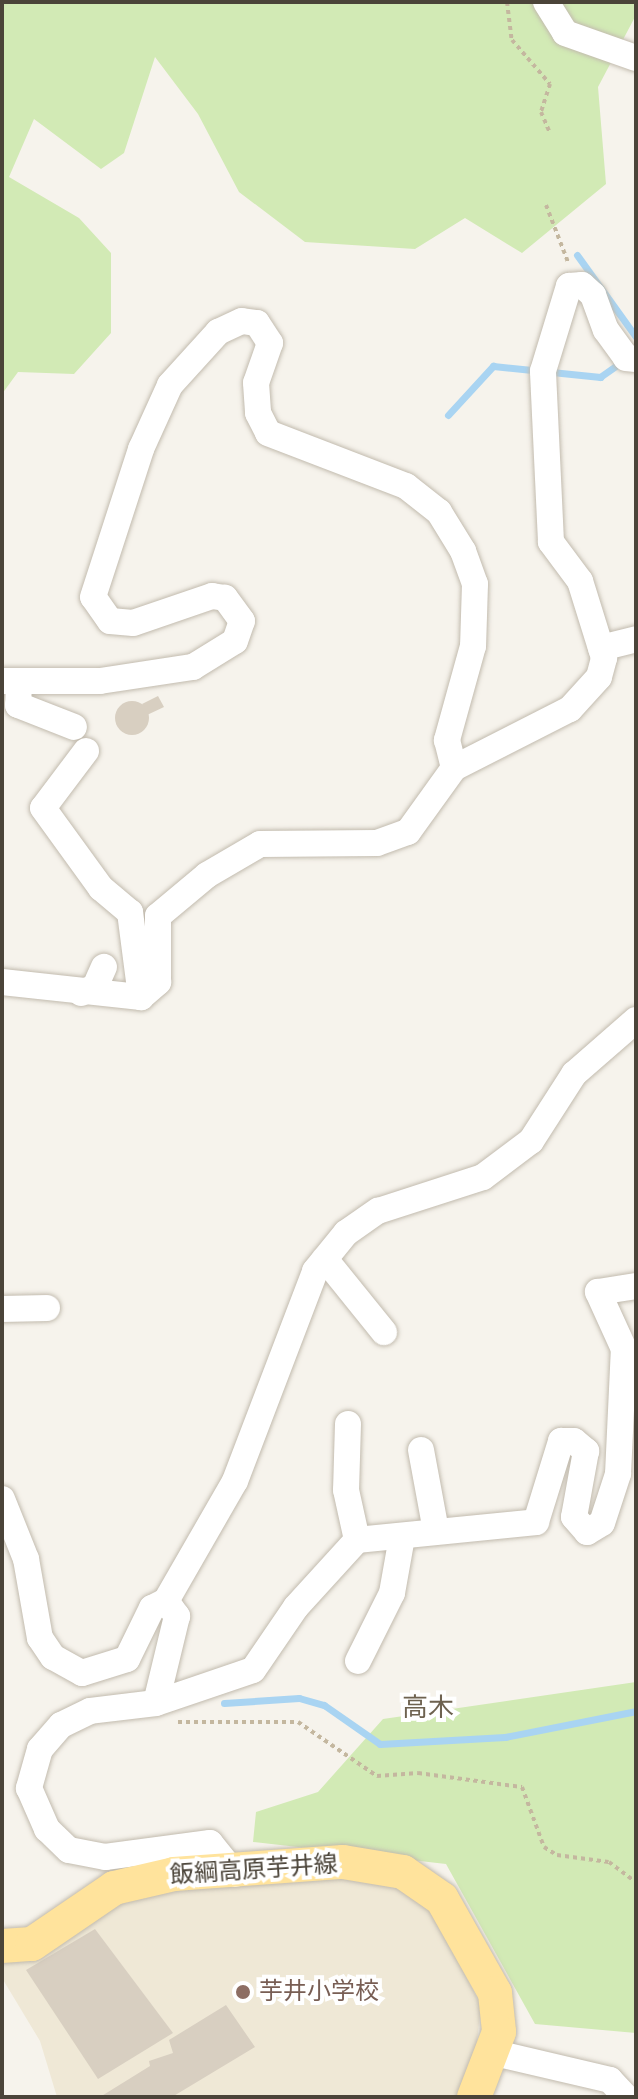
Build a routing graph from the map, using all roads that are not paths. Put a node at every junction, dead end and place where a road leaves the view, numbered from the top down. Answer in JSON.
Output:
{"nodes":[{"id":1,"x":546,"y":2,"type":"edge"},
{"id":2,"x":636,"y":58,"type":"edge"},
{"id":3,"x":636,"y":359,"type":"edge"},
{"id":4,"x":636,"y":639,"type":"edge"},
{"id":5,"x":601,"y":648,"type":"junction"},
{"id":6,"x":10,"y":681,"type":"edge"},
{"id":7,"x":74,"y":727,"type":"dead end"},
{"id":8,"x":86,"y":751,"type":"dead end"},
{"id":9,"x":454,"y":768,"type":"junction"},
{"id":10,"x":104,"y":967,"type":"dead end"},
{"id":11,"x":2,"y":982,"type":"edge"},
{"id":12,"x":81,"y":993,"type":"junction"},
{"id":13,"x":141,"y":997,"type":"junction"},
{"id":14,"x":636,"y":1020,"type":"edge"},
{"id":15,"x":325,"y":1259,"type":"junction"},
{"id":16,"x":636,"y":1286,"type":"edge"},
{"id":17,"x":47,"y":1308,"type":"dead end"},
{"id":18,"x":2,"y":1309,"type":"edge"},
{"id":19,"x":384,"y":1332,"type":"dead end"},
{"id":20,"x":348,"y":1424,"type":"dead end"},
{"id":21,"x":421,"y":1450,"type":"dead end"},
{"id":22,"x":2,"y":1499,"type":"edge"},
{"id":23,"x":436,"y":1531,"type":"junction"},
{"id":24,"x":402,"y":1537,"type":"junction"},
{"id":25,"x":357,"y":1540,"type":"junction"},
{"id":26,"x":166,"y":1601,"type":"junction"},
{"id":27,"x":358,"y":1661,"type":"dead end"},
{"id":28,"x":156,"y":1703,"type":"junction"},
{"id":29,"x":235,"y":1874,"type":"junction"},
{"id":30,"x":2,"y":1946,"type":"edge"},
{"id":31,"x":495,"y":2053,"type":"junction"},
{"id":32,"x":474,"y":2097,"type":"edge"},
{"id":33,"x":626,"y":2097,"type":"edge"}],
"edges":[{"from":1,"to":2,"type":"street"},
{"from":3,"to":5,"type":"street"},
{"from":4,"to":5,"type":"street"},
{"from":5,"to":9,"type":"street"},
{"from":6,"to":7,"type":"street"},
{"from":6,"to":9,"type":"street"},
{"from":8,"to":13,"type":"street"},
{"from":9,"to":13,"type":"street"},
{"from":10,"to":12,"type":"street"},
{"from":11,"to":12,"type":"street"},
{"from":12,"to":13,"type":"street"},
{"from":14,"to":15,"type":"street"},
{"from":15,"to":19,"type":"street"},
{"from":15,"to":26,"type":"street"},
{"from":16,"to":23,"type":"street"},
{"from":17,"to":18,"type":"street"},
{"from":20,"to":25,"type":"street"},
{"from":21,"to":23,"type":"street"},
{"from":22,"to":26,"type":"street"},
{"from":23,"to":24,"type":"street"},
{"from":24,"to":25,"type":"street"},
{"from":24,"to":27,"type":"street"},
{"from":25,"to":28,"type":"street"},
{"from":26,"to":28,"type":"street"},
{"from":28,"to":29,"type":"street"},
{"from":29,"to":30,"type":"main road","name":"飯綱高原芋井線"},
{"from":29,"to":31,"type":"main road","name":"飯綱高原芋井線"},
{"from":31,"to":32,"type":"main road","name":"飯綱高原芋井線"},
{"from":31,"to":33,"type":"street"}]}
